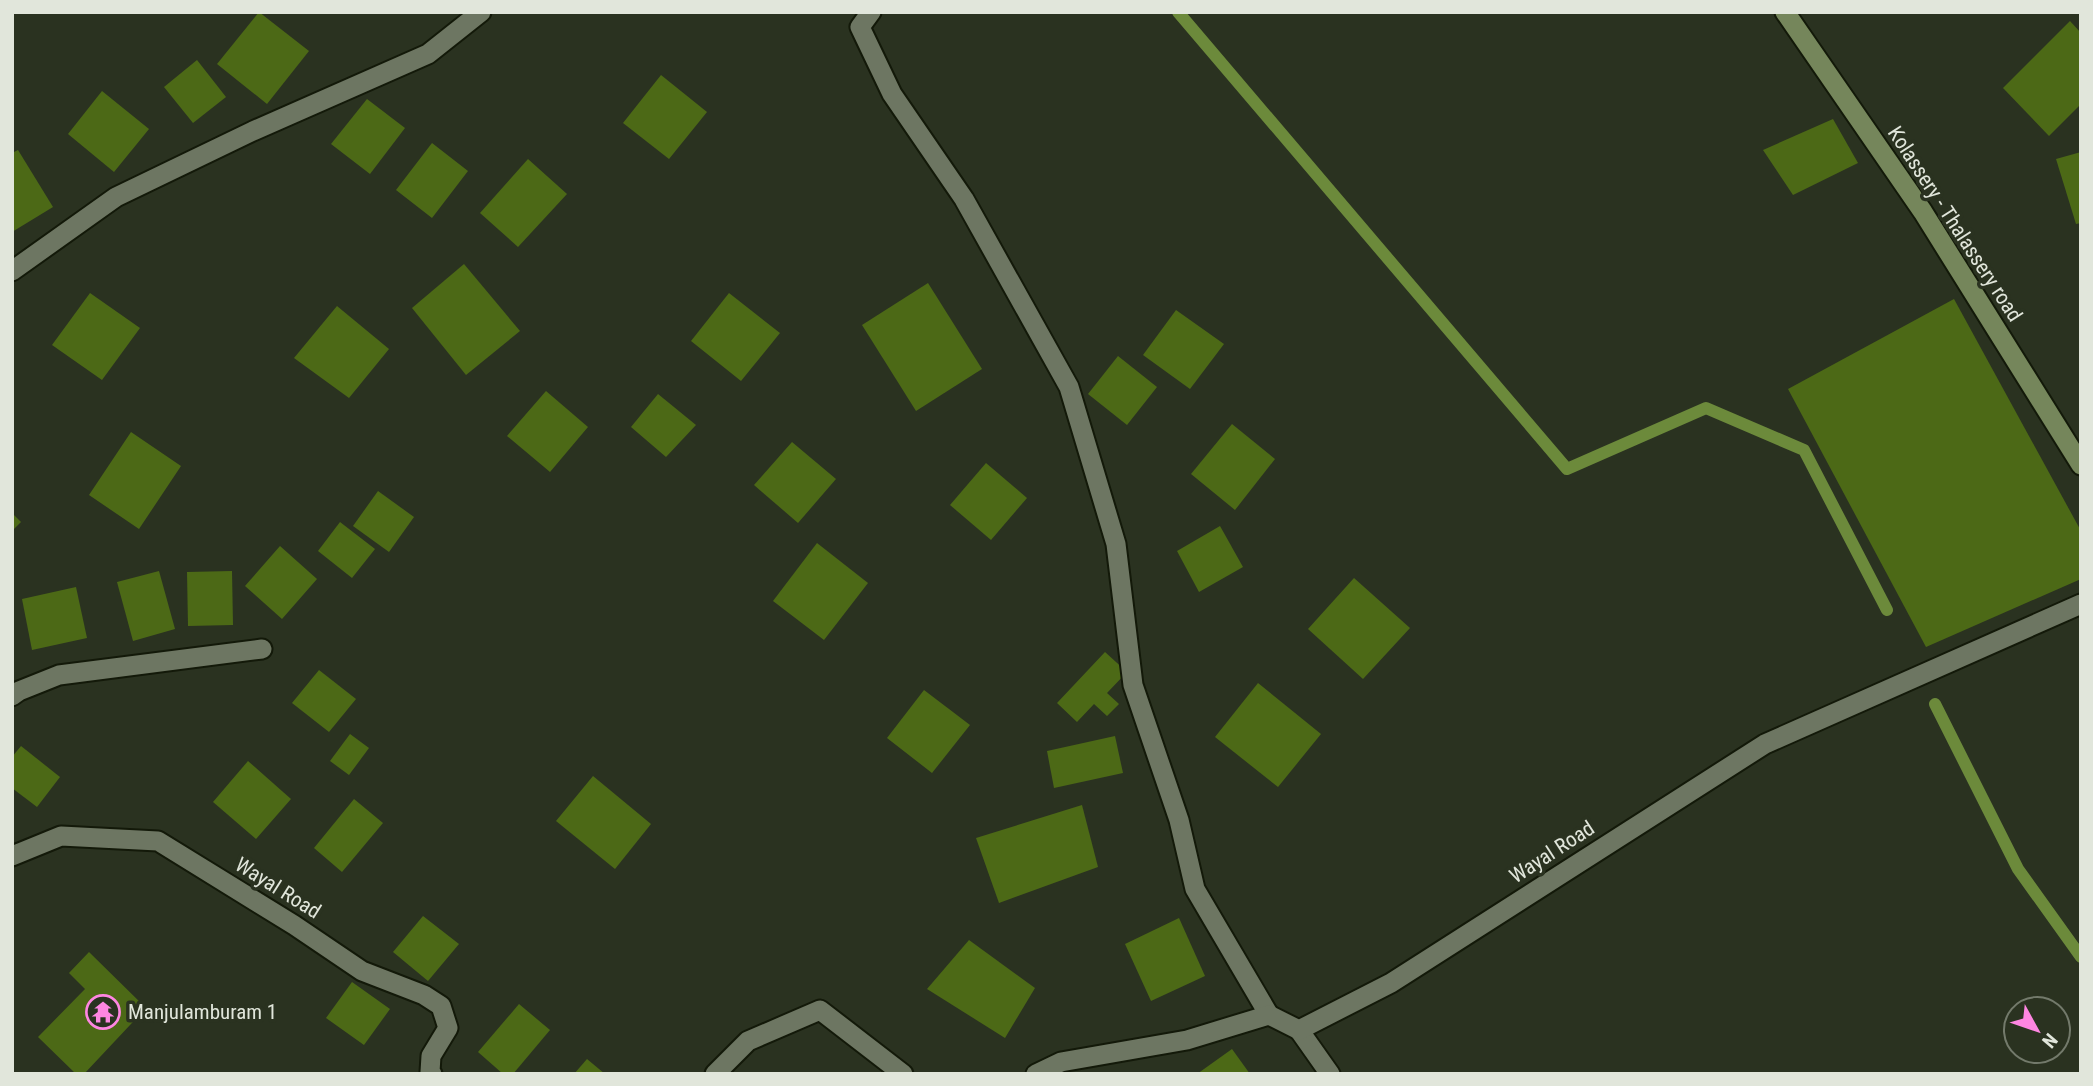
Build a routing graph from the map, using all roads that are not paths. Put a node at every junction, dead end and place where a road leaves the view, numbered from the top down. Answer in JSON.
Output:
{"nodes":[{"id":1,"x":481,"y":12,"type":"edge"},
{"id":2,"x":871,"y":12,"type":"edge"},
{"id":3,"x":1785,"y":12,"type":"edge"},
{"id":4,"x":12,"y":271,"type":"edge"},
{"id":5,"x":2081,"y":465,"type":"edge"},
{"id":6,"x":2081,"y":604,"type":"edge"},
{"id":7,"x":262,"y":649,"type":"dead end"},
{"id":8,"x":12,"y":696,"type":"edge"},
{"id":9,"x":12,"y":856,"type":"edge"},
{"id":10,"x":1269,"y":1015,"type":"junction"},
{"id":11,"x":1299,"y":1030,"type":"junction"},
{"id":12,"x":432,"y":1074,"type":"edge"},
{"id":13,"x":715,"y":1074,"type":"edge"},
{"id":14,"x":903,"y":1074,"type":"edge"},
{"id":15,"x":1036,"y":1074,"type":"edge"},
{"id":16,"x":1330,"y":1074,"type":"edge"}],
"edges":[{"from":1,"to":4,"type":"street"},
{"from":2,"to":10,"type":"street"},
{"from":3,"to":5,"type":"main road","name":"Kolassery - Thalassery road"},
{"from":6,"to":11,"type":"street","name":"Wayal Road"},
{"from":7,"to":8,"type":"street"},
{"from":9,"to":12,"type":"street","name":"Wayal Road"},
{"from":10,"to":11,"type":"street"},
{"from":10,"to":15,"type":"street"},
{"from":11,"to":16,"type":"street"},
{"from":13,"to":14,"type":"street"}]}
